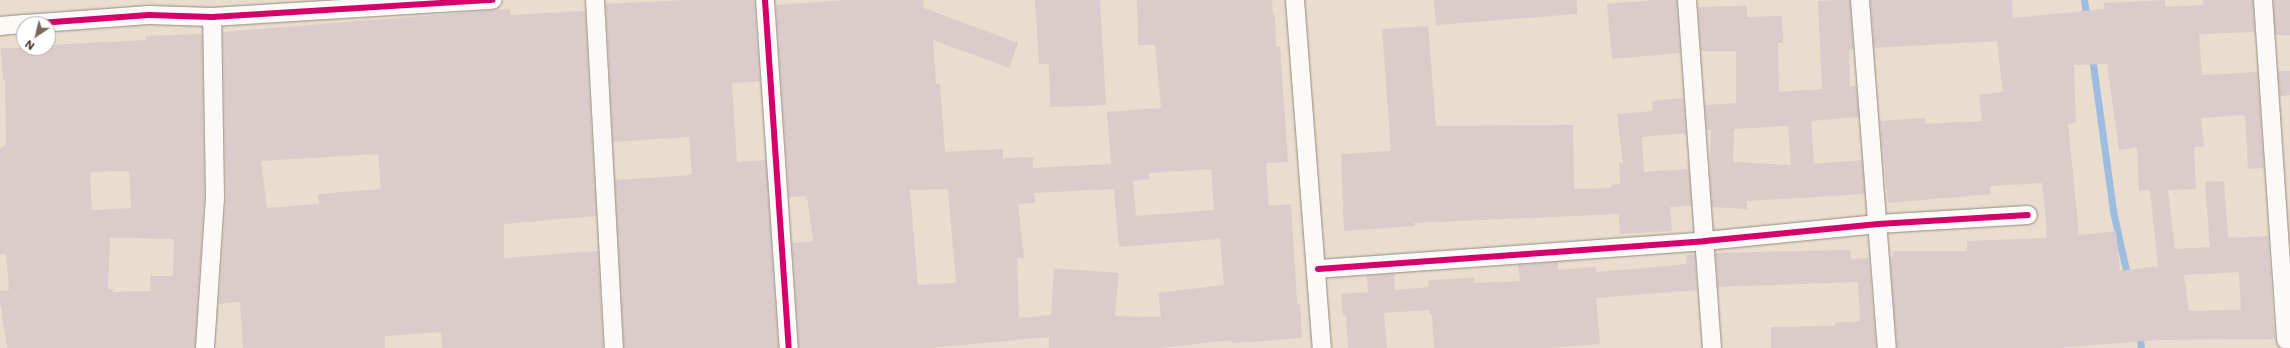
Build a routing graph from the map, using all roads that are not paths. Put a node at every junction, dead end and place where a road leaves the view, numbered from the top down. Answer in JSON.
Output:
{"nodes":[{"id":1,"x":492,"y":0,"type":"edge"},
{"id":2,"x":595,"y":0,"type":"edge"},
{"id":3,"x":765,"y":0,"type":"edge"},
{"id":4,"x":1295,"y":0,"type":"edge"},
{"id":5,"x":1686,"y":0,"type":"edge"},
{"id":6,"x":1860,"y":0,"type":"edge"},
{"id":7,"x":2263,"y":0,"type":"edge"},
{"id":8,"x":473,"y":1,"type":"edge"},
{"id":9,"x":148,"y":7,"type":"edge"},
{"id":10,"x":212,"y":17,"type":"junction"},
{"id":11,"x":56,"y":20,"type":"edge"},
{"id":12,"x":16,"y":25,"type":"edge"},
{"id":13,"x":0,"y":26,"type":"edge"},
{"id":14,"x":2028,"y":215,"type":"dead end"},
{"id":15,"x":1878,"y":224,"type":"junction"},
{"id":16,"x":1705,"y":241,"type":"junction"},
{"id":17,"x":1318,"y":269,"type":"junction"},
{"id":18,"x":2286,"y":340,"type":"dead end"},
{"id":19,"x":205,"y":348,"type":"edge"},
{"id":20,"x":614,"y":348,"type":"edge"},
{"id":21,"x":789,"y":348,"type":"edge"},
{"id":22,"x":1322,"y":348,"type":"edge"},
{"id":23,"x":1712,"y":348,"type":"edge"},
{"id":24,"x":1887,"y":348,"type":"edge"}],
"edges":[{"from":1,"to":8,"type":"street"},
{"from":2,"to":20,"type":"street"},
{"from":3,"to":21,"type":"street"},
{"from":4,"to":17,"type":"street"},
{"from":5,"to":16,"type":"street"},
{"from":6,"to":15,"type":"street"},
{"from":7,"to":18,"type":"street"},
{"from":8,"to":10,"type":"street"},
{"from":9,"to":10,"type":"street"},
{"from":9,"to":11,"type":"street"},
{"from":10,"to":19,"type":"street"},
{"from":12,"to":13,"type":"street"},
{"from":14,"to":15,"type":"street"},
{"from":15,"to":16,"type":"street"},
{"from":15,"to":24,"type":"street"},
{"from":16,"to":17,"type":"street"},
{"from":16,"to":23,"type":"street"},
{"from":17,"to":22,"type":"street"}]}
